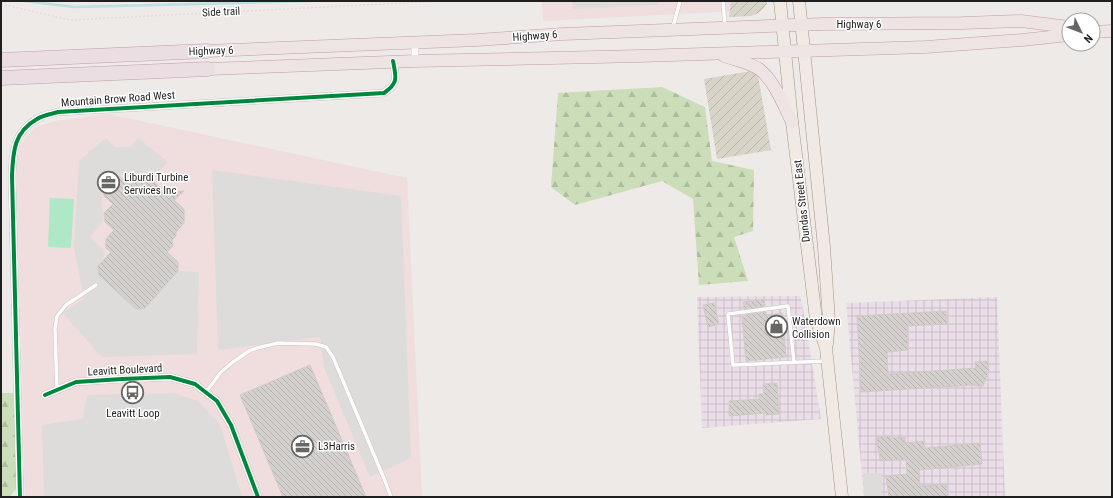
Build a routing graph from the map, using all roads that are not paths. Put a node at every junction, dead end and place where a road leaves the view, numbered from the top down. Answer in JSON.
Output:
{"nodes":[{"id":1,"x":680,"y":1,"type":"edge"},
{"id":2,"x":723,"y":1,"type":"edge"},
{"id":3,"x":780,"y":1,"type":"edge"},
{"id":4,"x":799,"y":1,"type":"edge"},
{"id":5,"x":801,"y":25,"type":"junction"},
{"id":6,"x":782,"y":26,"type":"junction"},
{"id":7,"x":1061,"y":26,"type":"edge"},
{"id":8,"x":726,"y":28,"type":"junction"},
{"id":9,"x":673,"y":30,"type":"junction"},
{"id":10,"x":1061,"y":36,"type":"edge"},
{"id":11,"x":414,"y":43,"type":"junction"},
{"id":12,"x":207,"y":51,"type":"joint"},
{"id":13,"x":785,"y":52,"type":"junction"},
{"id":14,"x":804,"y":52,"type":"junction"},
{"id":15,"x":718,"y":53,"type":"junction"},
{"id":16,"x":1,"y":60,"type":"edge"},
{"id":17,"x":393,"y":61,"type":"junction"},
{"id":18,"x":415,"y":61,"type":"junction"},
{"id":19,"x":208,"y":69,"type":"joint"},
{"id":20,"x":1,"y":78,"type":"edge"},
{"id":21,"x":792,"y":122,"type":"junction"},
{"id":22,"x":96,"y":286,"type":"dead end"},
{"id":23,"x":826,"y":348,"type":"junction"},
{"id":24,"x":828,"y":361,"type":"junction"},
{"id":25,"x":794,"y":362,"type":"junction"},
{"id":26,"x":57,"y":390,"type":"junction"},
{"id":27,"x":206,"y":392,"type":"junction"},
{"id":28,"x":45,"y":395,"type":"dead end"},
{"id":29,"x":20,"y":497,"type":"edge"},
{"id":30,"x":258,"y":497,"type":"edge"},
{"id":31,"x":390,"y":497,"type":"edge"},
{"id":32,"x":842,"y":497,"type":"edge"}],
"edges":[{"from":1,"to":9,"type":"lane"},
{"from":2,"to":8,"type":"lane"},
{"from":3,"to":6,"type":"main road","name":"Dundas Street East"},
{"from":4,"to":5,"type":"main road","name":"Dundas Street East"},
{"from":5,"to":6,"type":"highway","name":"Highway 6"},
{"from":5,"to":7,"type":"highway","name":"Highway 6"},
{"from":5,"to":14,"type":"main road","name":"Dundas Street East"},
{"from":6,"to":8,"type":"highway","name":"Highway 6"},
{"from":6,"to":13,"type":"main road","name":"Dundas Street East"},
{"from":8,"to":9,"type":"highway","name":"Highway 6"},
{"from":9,"to":11,"type":"highway","name":"Highway 6"},
{"from":10,"to":14,"type":"highway","name":"Highway 6"},
{"from":11,"to":12,"type":"highway","name":"Highway 6"},
{"from":11,"to":18,"type":"street"},
{"from":12,"to":16,"type":"highway","name":"Highway 6"},
{"from":13,"to":14,"type":"highway","name":"Highway 6"},
{"from":13,"to":15,"type":"highway","name":"Highway 6"},
{"from":13,"to":21,"type":"main road","name":"Dundas Street East"},
{"from":14,"to":23,"type":"main road","name":"Dundas Street East"},
{"from":15,"to":18,"type":"highway","name":"Highway 6"},
{"from":15,"to":21,"type":"highway"},
{"from":17,"to":18,"type":"highway","name":"Highway 6"},
{"from":17,"to":19,"type":"highway","name":"Highway 6"},
{"from":17,"to":29,"type":"street","name":"Mountain Brow Road West"},
{"from":19,"to":20,"type":"highway","name":"Highway 6"},
{"from":21,"to":23,"type":"main road","name":"Dundas Street East"},
{"from":22,"to":26,"type":"lane"},
{"from":23,"to":24,"type":"main road","name":"Dundas Street East"},
{"from":24,"to":25,"type":"lane"},
{"from":24,"to":32,"type":"main road","name":"Dundas Street East"},
{"from":25,"to":25,"type":"lane"},
{"from":26,"to":27,"type":"street","name":"Leavitt Boulevard"},
{"from":26,"to":28,"type":"street","name":"Leavitt Boulevard"},
{"from":27,"to":30,"type":"street","name":"Leavitt Boulevard"},
{"from":27,"to":31,"type":"lane"}]}
